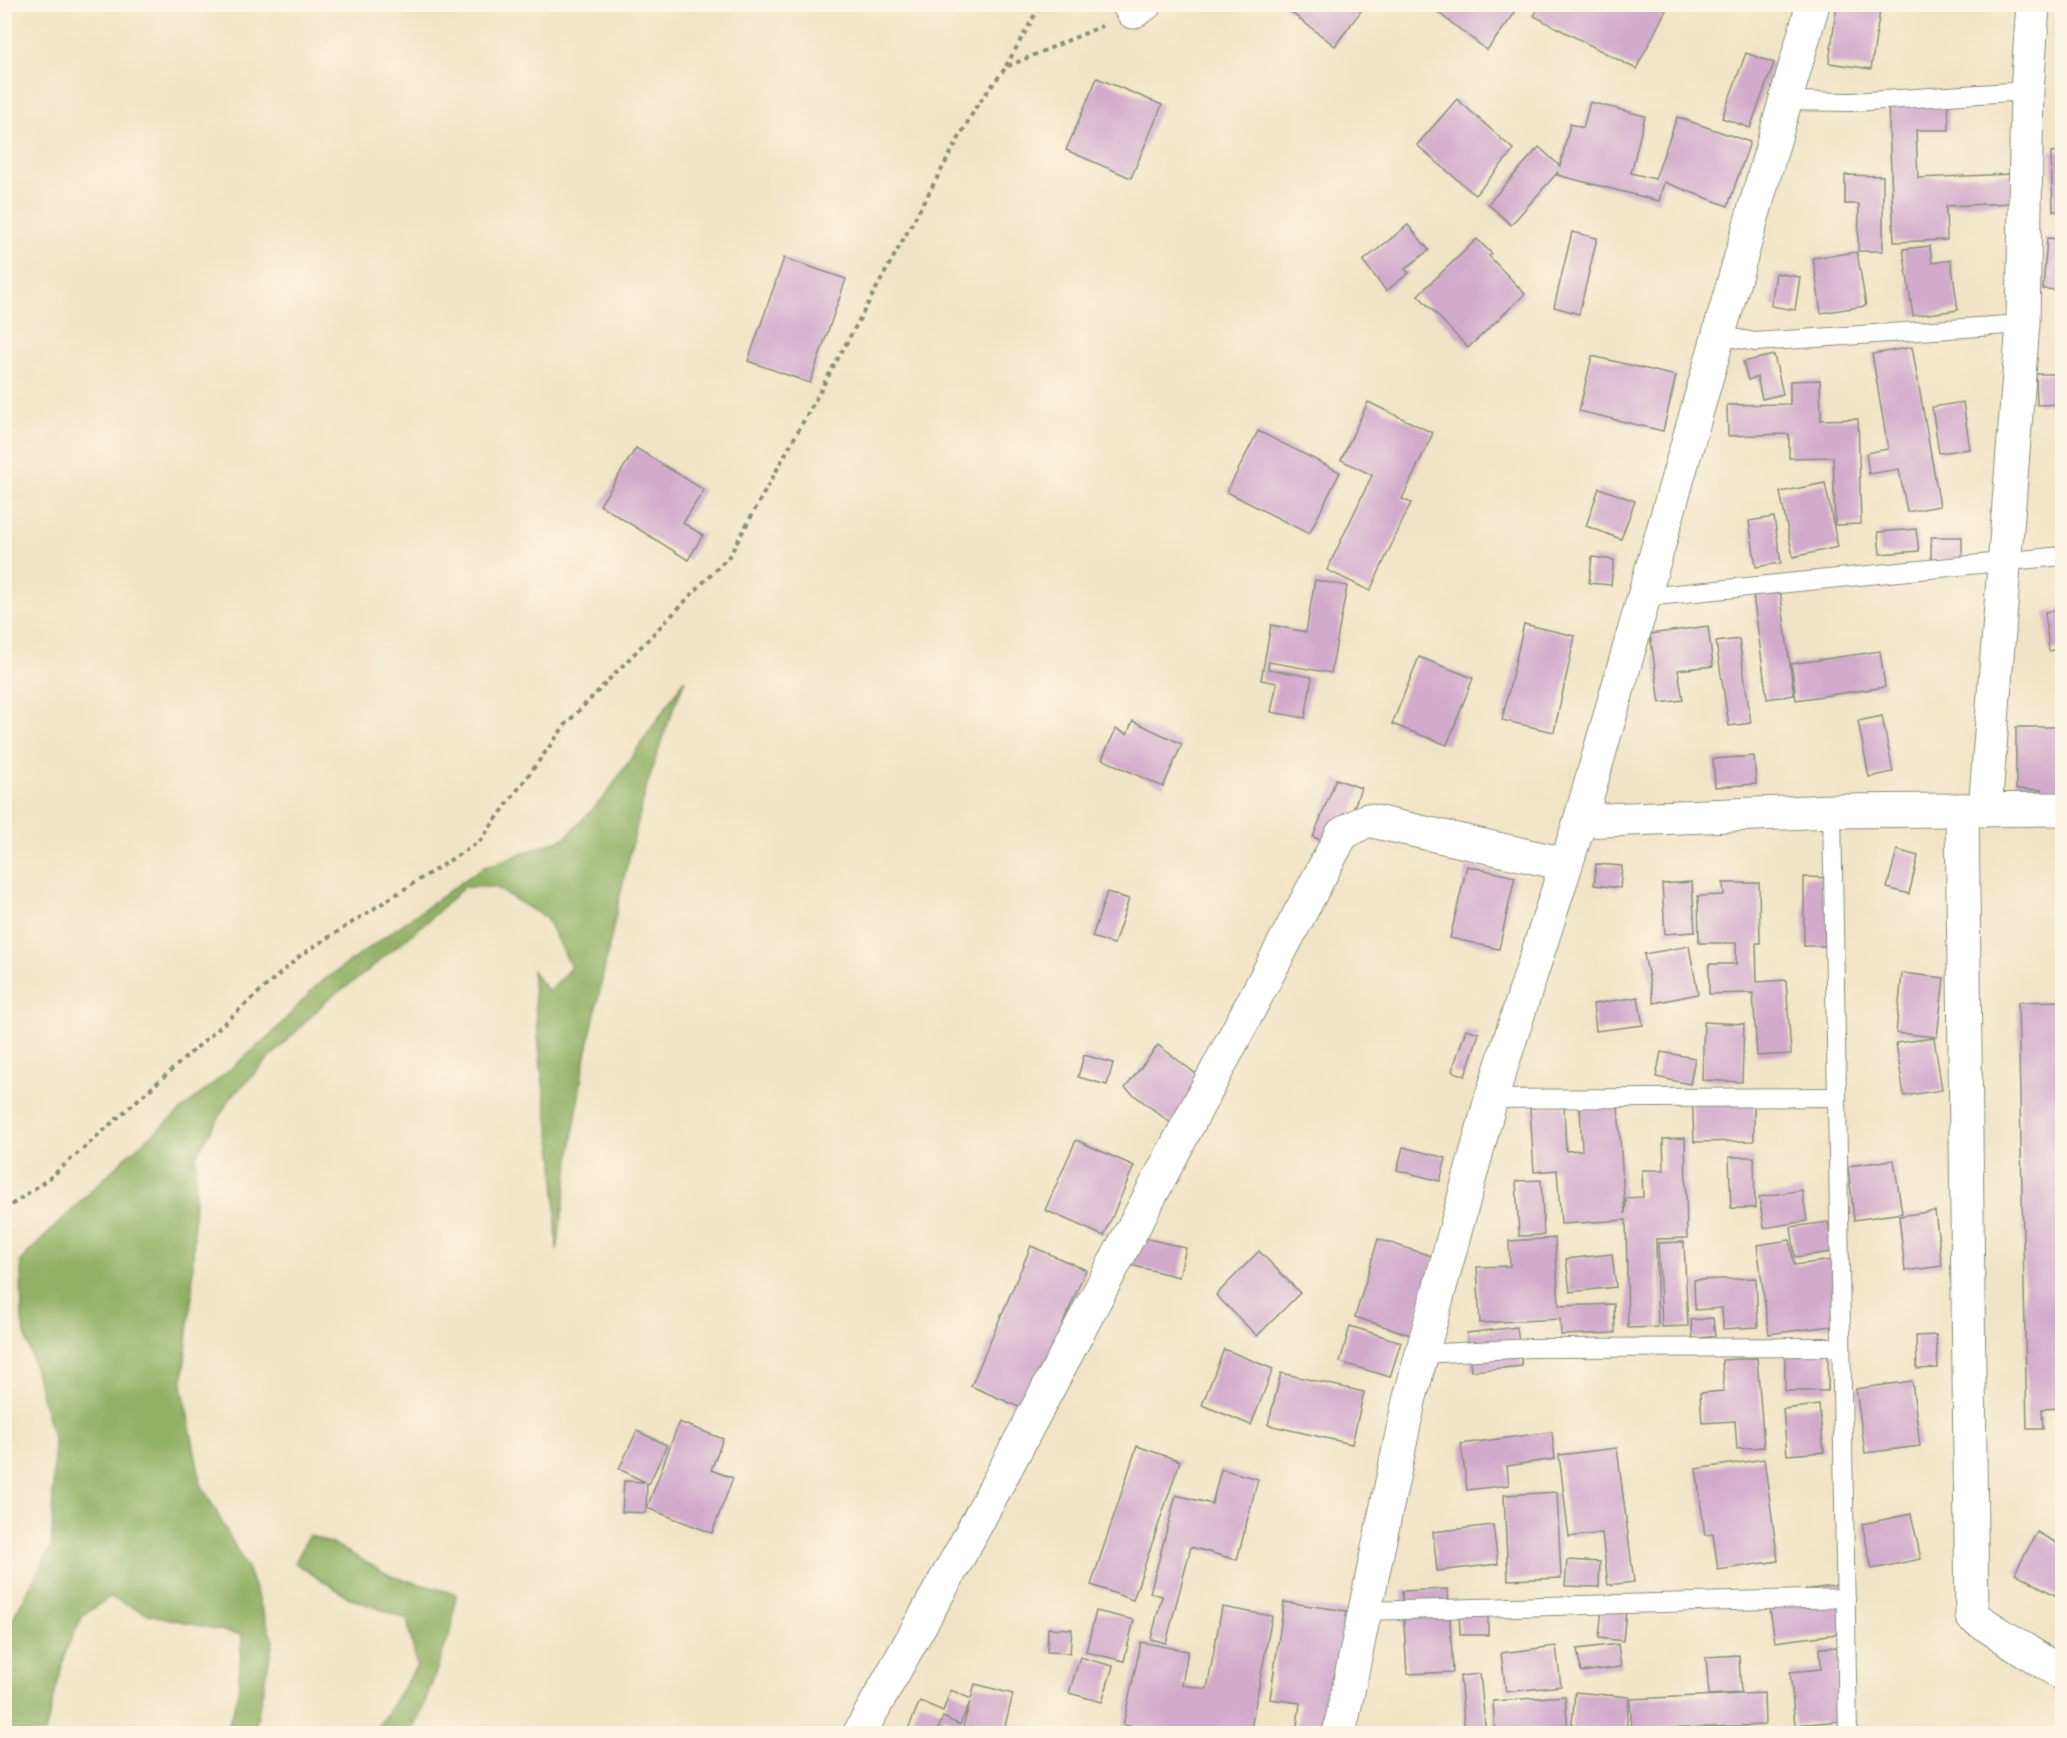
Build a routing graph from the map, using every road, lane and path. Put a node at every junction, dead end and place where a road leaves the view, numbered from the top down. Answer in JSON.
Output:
{"nodes":[{"id":1,"x":1041,"y":4,"type":"edge"},
{"id":2,"x":1813,"y":4,"type":"edge"},
{"id":3,"x":2033,"y":4,"type":"edge"},
{"id":4,"x":1135,"y":7,"type":"edge"},
{"id":5,"x":1006,"y":66,"type":"junction"},
{"id":6,"x":2027,"y":91,"type":"junction"},
{"id":7,"x":1784,"y":101,"type":"junction"},
{"id":8,"x":2024,"y":324,"type":"junction"},
{"id":9,"x":1718,"y":335,"type":"junction"},
{"id":10,"x":2062,"y":556,"type":"edge"},
{"id":11,"x":2006,"y":561,"type":"junction"},
{"id":12,"x":1645,"y":597,"type":"junction"},
{"id":13,"x":2062,"y":809,"type":"edge"},
{"id":14,"x":1974,"y":810,"type":"junction"},
{"id":15,"x":1832,"y":811,"type":"junction"},
{"id":16,"x":1580,"y":821,"type":"junction"},
{"id":17,"x":1565,"y":864,"type":"junction"},
{"id":18,"x":1837,"y":1097,"type":"junction"},
{"id":19,"x":1491,"y":1099,"type":"junction"},
{"id":20,"x":4,"y":1210,"type":"edge"},
{"id":21,"x":1841,"y":1347,"type":"junction"},
{"id":22,"x":1422,"y":1354,"type":"junction"},
{"id":23,"x":1846,"y":1598,"type":"junction"},
{"id":24,"x":1364,"y":1611,"type":"junction"},
{"id":25,"x":2062,"y":1674,"type":"edge"},
{"id":26,"x":859,"y":1734,"type":"edge"},
{"id":27,"x":1339,"y":1734,"type":"edge"},
{"id":28,"x":1848,"y":1734,"type":"edge"}],
"edges":[{"from":1,"to":5,"type":"path"},
{"from":2,"to":7,"type":"street"},
{"from":3,"to":6,"type":"street"},
{"from":4,"to":5,"type":"path"},
{"from":5,"to":20,"type":"path"},
{"from":6,"to":7,"type":"lane"},
{"from":6,"to":8,"type":"street"},
{"from":7,"to":9,"type":"street"},
{"from":8,"to":9,"type":"lane"},
{"from":8,"to":11,"type":"street"},
{"from":9,"to":12,"type":"street"},
{"from":10,"to":11,"type":"lane"},
{"from":11,"to":12,"type":"lane"},
{"from":11,"to":14,"type":"street"},
{"from":12,"to":16,"type":"street"},
{"from":13,"to":14,"type":"street"},
{"from":14,"to":15,"type":"street"},
{"from":14,"to":25,"type":"street"},
{"from":15,"to":16,"type":"street"},
{"from":15,"to":18,"type":"lane"},
{"from":16,"to":17,"type":"street"},
{"from":17,"to":19,"type":"street"},
{"from":17,"to":26,"type":"street"},
{"from":18,"to":19,"type":"lane"},
{"from":18,"to":21,"type":"lane"},
{"from":19,"to":22,"type":"street"},
{"from":21,"to":22,"type":"lane"},
{"from":21,"to":23,"type":"lane"},
{"from":22,"to":24,"type":"street"},
{"from":23,"to":24,"type":"lane"},
{"from":23,"to":28,"type":"lane"},
{"from":24,"to":27,"type":"street"}]}
